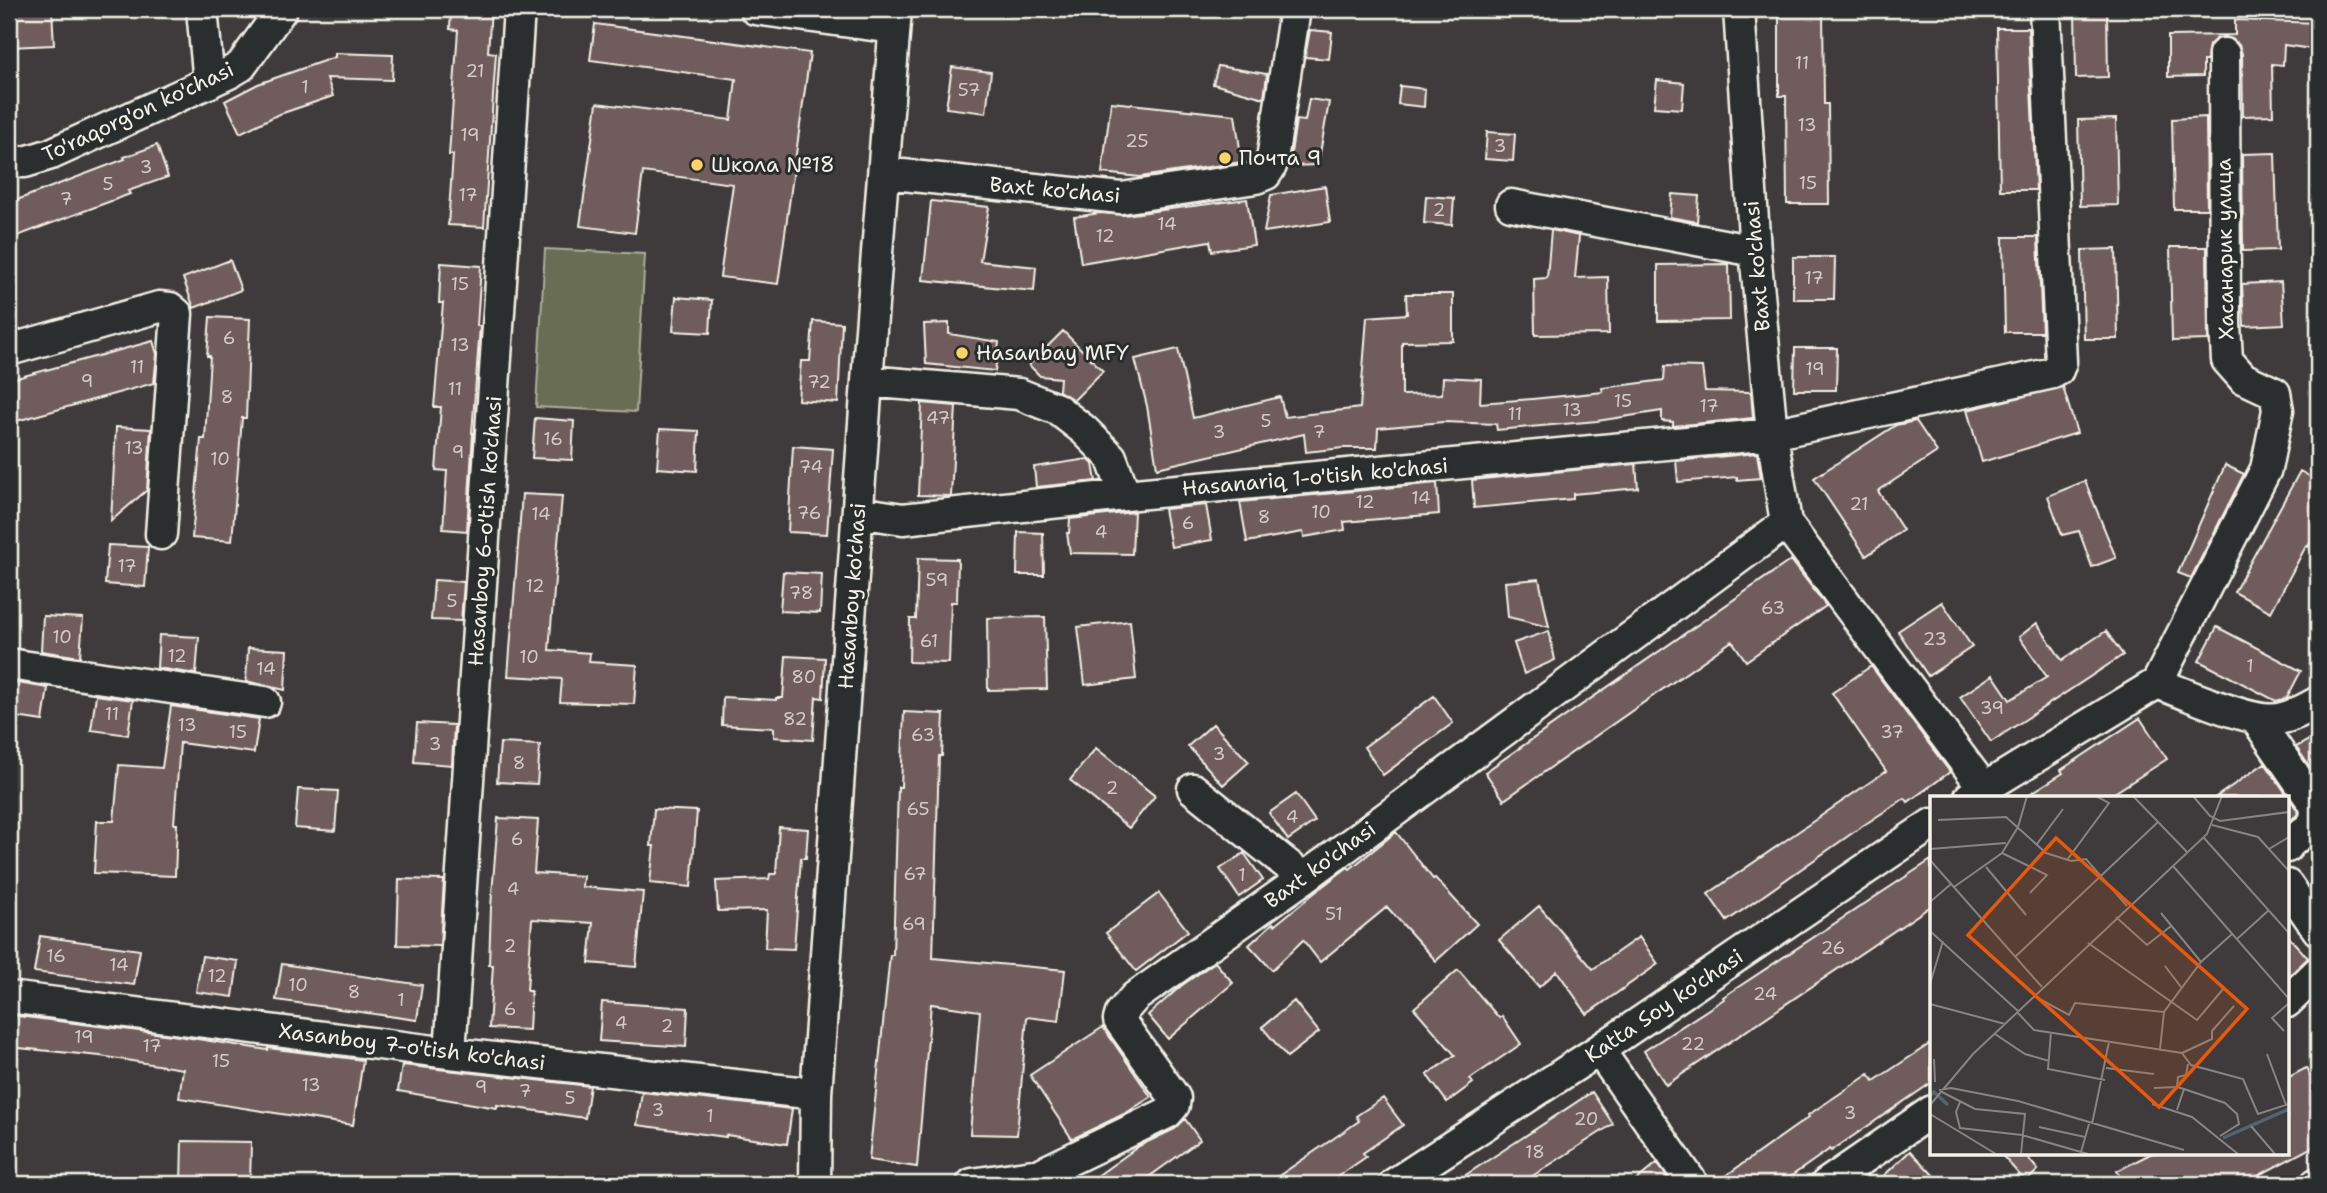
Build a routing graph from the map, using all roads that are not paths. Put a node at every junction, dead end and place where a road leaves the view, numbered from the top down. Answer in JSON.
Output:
{"nodes":[{"id":1,"x":201,"y":9,"type":"edge"},
{"id":2,"x":282,"y":9,"type":"edge"},
{"id":3,"x":519,"y":9,"type":"edge"},
{"id":4,"x":755,"y":9,"type":"edge"},
{"id":5,"x":1295,"y":9,"type":"edge"},
{"id":6,"x":1739,"y":9,"type":"edge"},
{"id":7,"x":2045,"y":9,"type":"edge"},
{"id":8,"x":895,"y":18,"type":"edge"},
{"id":9,"x":2224,"y":54,"type":"dead end"},
{"id":10,"x":209,"y":83,"type":"junction"},
{"id":11,"x":9,"y":162,"type":"edge"},
{"id":12,"x":884,"y":173,"type":"junction"},
{"id":13,"x":1511,"y":205,"type":"dead end"},
{"id":14,"x":1755,"y":251,"type":"junction"},
{"id":15,"x":9,"y":351,"type":"edge"},
{"id":16,"x":867,"y":381,"type":"junction"},
{"id":17,"x":1772,"y":434,"type":"junction"},
{"id":18,"x":1125,"y":495,"type":"junction"},
{"id":19,"x":858,"y":512,"type":"junction"},
{"id":20,"x":1786,"y":523,"type":"junction"},
{"id":21,"x":161,"y":534,"type":"dead end"},
{"id":22,"x":9,"y":664,"type":"edge"},
{"id":23,"x":2157,"y":683,"type":"junction"},
{"id":24,"x":265,"y":702,"type":"dead end"},
{"id":25,"x":2318,"y":702,"type":"edge"},
{"id":26,"x":2256,"y":719,"type":"junction"},
{"id":27,"x":1193,"y":789,"type":"dead end"},
{"id":28,"x":1977,"y":793,"type":"edge"},
{"id":29,"x":1930,"y":825,"type":"edge"},
{"id":30,"x":2288,"y":846,"type":"edge"},
{"id":31,"x":1304,"y":878,"type":"junction"},
{"id":32,"x":2288,"y":886,"type":"edge"},
{"id":33,"x":2318,"y":930,"type":"edge"},
{"id":34,"x":2318,"y":972,"type":"edge"},
{"id":35,"x":9,"y":997,"type":"edge"},
{"id":36,"x":2288,"y":1001,"type":"edge"},
{"id":37,"x":1599,"y":1050,"type":"junction"},
{"id":38,"x":450,"y":1053,"type":"junction"},
{"id":39,"x":816,"y":1094,"type":"junction"},
{"id":40,"x":1930,"y":1112,"type":"edge"},
{"id":41,"x":815,"y":1184,"type":"edge"},
{"id":42,"x":972,"y":1184,"type":"edge"},
{"id":43,"x":1394,"y":1184,"type":"edge"},
{"id":44,"x":1693,"y":1184,"type":"edge"},
{"id":45,"x":1826,"y":1184,"type":"edge"}],
"edges":[{"from":1,"to":10,"type":"street"},
{"from":2,"to":10,"type":"street","name":"To'raqorg'on ko'chasi"},
{"from":3,"to":38,"type":"street","name":"Hasanboy 6-o'tish ko'chasi"},
{"from":4,"to":8,"type":"street"},
{"from":5,"to":12,"type":"street","name":"Baxt ko'chasi"},
{"from":6,"to":14,"type":"street","name":"Baxt ko'chasi"},
{"from":7,"to":17,"type":"street"},
{"from":8,"to":12,"type":"street","name":"Hasanboy ko'chasi"},
{"from":9,"to":23,"type":"street","name":"Хасанарик улица"},
{"from":10,"to":11,"type":"street","name":"To'raqorg'on ko'chasi"},
{"from":12,"to":16,"type":"street","name":"Hasanboy ko'chasi"},
{"from":13,"to":14,"type":"street"},
{"from":14,"to":17,"type":"street","name":"Baxt ko'chasi"},
{"from":15,"to":21,"type":"street"},
{"from":16,"to":18,"type":"street"},
{"from":16,"to":19,"type":"street","name":"Hasanboy ko'chasi"},
{"from":17,"to":18,"type":"street","name":"Hasanariq 1-o'tish ko'chasi"},
{"from":17,"to":20,"type":"street","name":"Baxt ko'chasi"},
{"from":18,"to":19,"type":"street","name":"Hasanariq 1-o'tish ko'chasi"},
{"from":19,"to":39,"type":"street","name":"Hasanboy ko'chasi"},
{"from":20,"to":28,"type":"street","name":"Baxt ko'chasi"},
{"from":20,"to":31,"type":"street","name":"Baxt ko'chasi"},
{"from":22,"to":24,"type":"street"},
{"from":23,"to":26,"type":"street"},
{"from":23,"to":28,"type":"street"},
{"from":25,"to":26,"type":"street"},
{"from":26,"to":30,"type":"street"},
{"from":27,"to":31,"type":"street"},
{"from":29,"to":37,"type":"street","name":"Katta Soy ko'chasi"},
{"from":31,"to":42,"type":"street","name":"Baxt ko'chasi"},
{"from":32,"to":33,"type":"street"},
{"from":34,"to":36,"type":"street"},
{"from":35,"to":38,"type":"street","name":"Xasanboy 7-o'tish ko'chasi"},
{"from":37,"to":43,"type":"street","name":"Katta Soy ko'chasi"},
{"from":37,"to":44,"type":"street"},
{"from":38,"to":39,"type":"street","name":"Xasanboy 7-o'tish ko'chasi"},
{"from":39,"to":41,"type":"street","name":"Hasanboy ko'chasi"},
{"from":40,"to":45,"type":"street"}]}
